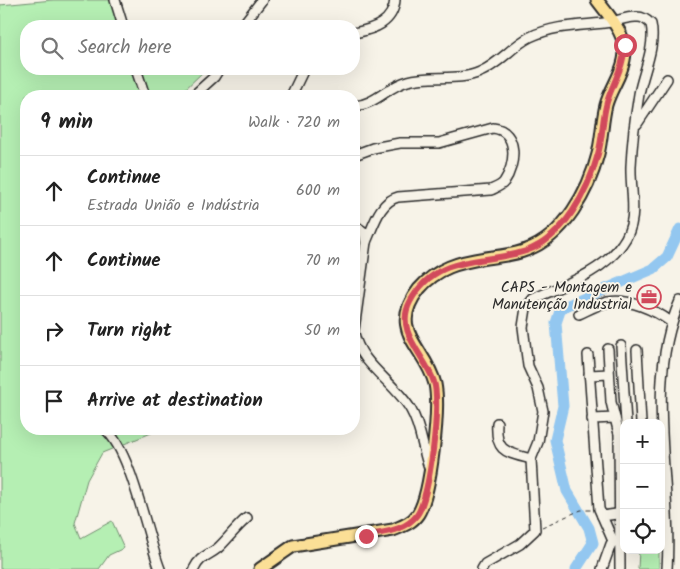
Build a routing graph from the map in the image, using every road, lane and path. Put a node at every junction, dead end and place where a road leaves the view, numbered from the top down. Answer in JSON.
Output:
{"nodes":[{"id":1,"x":115,"y":0,"type":"edge"},
{"id":2,"x":262,"y":0,"type":"edge"},
{"id":3,"x":395,"y":0,"type":"edge"},
{"id":4,"x":597,"y":0,"type":"edge"},
{"id":5,"x":121,"y":20,"type":"edge"},
{"id":6,"x":247,"y":20,"type":"edge"},
{"id":7,"x":614,"y":22,"type":"junction"},
{"id":8,"x":360,"y":31,"type":"edge"},
{"id":9,"x":138,"y":75,"type":"edge"},
{"id":10,"x":215,"y":75,"type":"edge"},
{"id":11,"x":301,"y":75,"type":"edge"},
{"id":12,"x":667,"y":80,"type":"dead end"},
{"id":13,"x":143,"y":90,"type":"edge"},
{"id":14,"x":200,"y":90,"type":"edge"},
{"id":15,"x":294,"y":90,"type":"edge"},
{"id":16,"x":360,"y":105,"type":"edge"},
{"id":17,"x":635,"y":126,"type":"junction"},
{"id":18,"x":360,"y":153,"type":"edge"},
{"id":19,"x":360,"y":229,"type":"edge"},
{"id":20,"x":366,"y":242,"type":"junction"},
{"id":21,"x":360,"y":286,"type":"edge"},
{"id":22,"x":680,"y":301,"type":"edge"},
{"id":23,"x":579,"y":314,"type":"dead end"},
{"id":24,"x":671,"y":322,"type":"junction"},
{"id":25,"x":621,"y":346,"type":"dead end"},
{"id":26,"x":608,"y":349,"type":"dead end"},
{"id":27,"x":360,"y":350,"type":"edge"},
{"id":28,"x":637,"y":350,"type":"dead end"},
{"id":29,"x":588,"y":356,"type":"dead end"},
{"id":30,"x":609,"y":374,"type":"junction"},
{"id":31,"x":589,"y":375,"type":"junction"},
{"id":32,"x":615,"y":418,"type":"junction"},
{"id":33,"x":592,"y":419,"type":"junction"},
{"id":34,"x":626,"y":419,"type":"edge"},
{"id":35,"x":641,"y":419,"type":"edge"},
{"id":36,"x":497,"y":423,"type":"dead end"},
{"id":37,"x":111,"y":435,"type":"edge"},
{"id":38,"x":531,"y":459,"type":"junction"},
{"id":39,"x":430,"y":470,"type":"junction"},
{"id":40,"x":622,"y":509,"type":"edge"},
{"id":41,"x":600,"y":513,"type":"junction"},
{"id":42,"x":620,"y":514,"type":"edge"},
{"id":43,"x":247,"y":518,"type":"dead end"},
{"id":44,"x":620,"y":523,"type":"edge"},
{"id":45,"x":535,"y":530,"type":"junction"},
{"id":46,"x":616,"y":540,"type":"junction"},
{"id":47,"x":160,"y":569,"type":"edge"},
{"id":48,"x":194,"y":569,"type":"edge"},
{"id":49,"x":260,"y":569,"type":"edge"},
{"id":50,"x":482,"y":569,"type":"edge"},
{"id":51,"x":602,"y":569,"type":"edge"},
{"id":52,"x":620,"y":569,"type":"edge"},
{"id":53,"x":667,"y":569,"type":"edge"}],
"edges":[{"from":1,"to":5,"type":"street"},
{"from":2,"to":6,"type":"street"},
{"from":3,"to":8,"type":"street"},
{"from":4,"to":7,"type":"main road"},
{"from":7,"to":16,"type":"street"},
{"from":7,"to":17,"type":"street"},
{"from":7,"to":39,"type":"main road"},
{"from":9,"to":13,"type":"street"},
{"from":10,"to":14,"type":"street"},
{"from":11,"to":15,"type":"street"},
{"from":12,"to":17,"type":"street"},
{"from":17,"to":38,"type":"street"},
{"from":18,"to":20,"type":"street"},
{"from":19,"to":20,"type":"street"},
{"from":20,"to":21,"type":"street"},
{"from":22,"to":24,"type":"street"},
{"from":23,"to":24,"type":"street"},
{"from":24,"to":53,"type":"street"},
{"from":25,"to":34,"type":"street"},
{"from":26,"to":30,"type":"street"},
{"from":27,"to":39,"type":"street"},
{"from":28,"to":35,"type":"street"},
{"from":29,"to":31,"type":"street"},
{"from":30,"to":31,"type":"street"},
{"from":30,"to":32,"type":"street"},
{"from":31,"to":33,"type":"street"},
{"from":32,"to":33,"type":"street"},
{"from":32,"to":40,"type":"street"},
{"from":33,"to":41,"type":"street"},
{"from":36,"to":38,"type":"street"},
{"from":37,"to":47,"type":"street"},
{"from":38,"to":45,"type":"street"},
{"from":39,"to":49,"type":"main road"},
{"from":41,"to":42,"type":"street"},
{"from":41,"to":45,"type":"path"},
{"from":41,"to":46,"type":"street"},
{"from":43,"to":48,"type":"street"},
{"from":44,"to":46,"type":"street"},
{"from":45,"to":50,"type":"street"},
{"from":46,"to":51,"type":"street"},
{"from":46,"to":52,"type":"street"}]}
